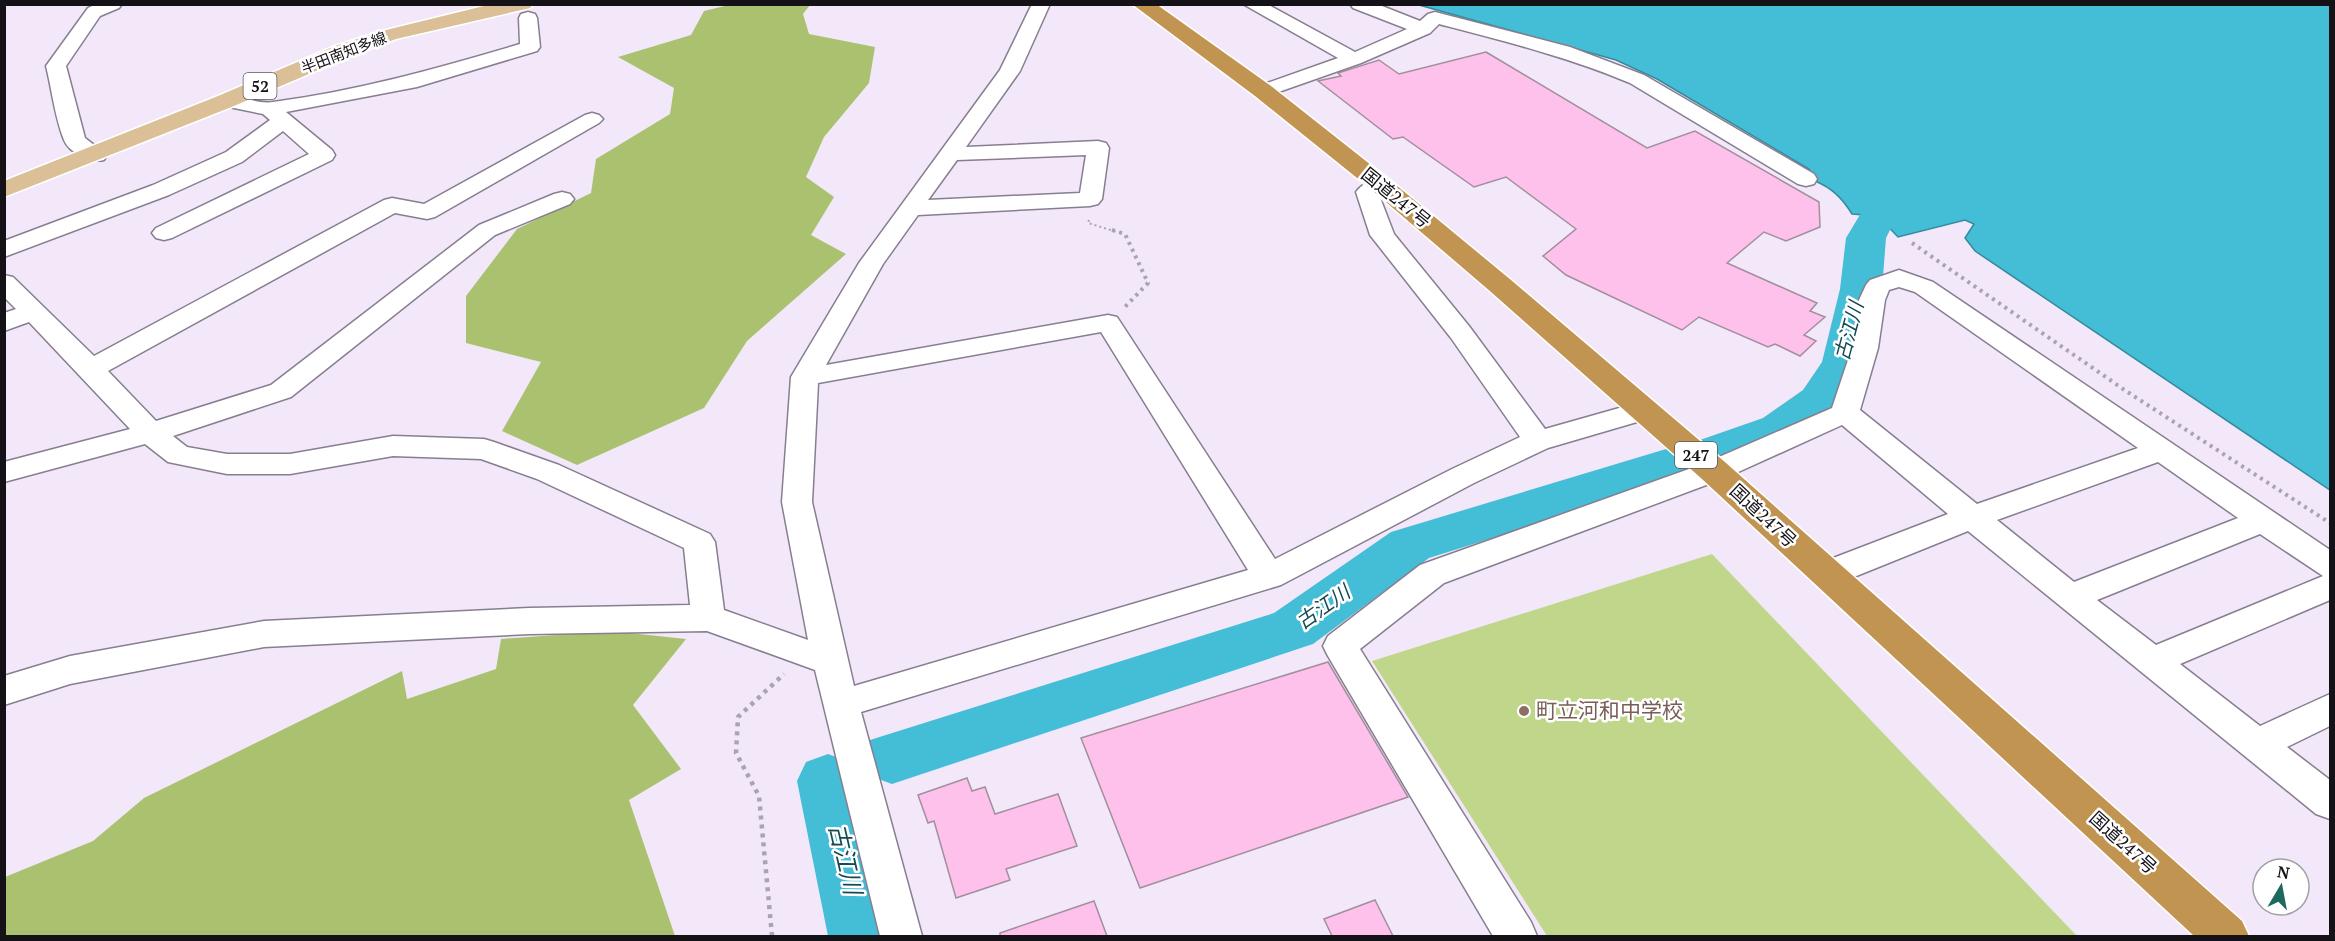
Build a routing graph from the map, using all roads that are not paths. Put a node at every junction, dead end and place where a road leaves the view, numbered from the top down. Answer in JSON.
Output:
{"nodes":[{"id":1,"x":113,"y":4,"type":"edge"},
{"id":2,"x":1041,"y":4,"type":"edge"},
{"id":3,"x":1142,"y":4,"type":"edge"},
{"id":4,"x":1252,"y":4,"type":"edge"},
{"id":5,"x":1359,"y":4,"type":"edge"},
{"id":6,"x":525,"y":11,"type":"edge"},
{"id":7,"x":1424,"y":29,"type":"junction"},
{"id":8,"x":1354,"y":59,"type":"junction"},
{"id":9,"x":1263,"y":92,"type":"junction"},
{"id":10,"x":226,"y":101,"type":"junction"},
{"id":11,"x":277,"y":114,"type":"junction"},
{"id":12,"x":592,"y":119,"type":"dead end"},
{"id":13,"x":96,"y":154,"type":"junction"},
{"id":14,"x":948,"y":154,"type":"junction"},
{"id":15,"x":1806,"y":179,"type":"dead end"},
{"id":16,"x":1381,"y":185,"type":"junction"},
{"id":17,"x":4,"y":190,"type":"edge"},
{"id":18,"x":562,"y":199,"type":"dead end"},
{"id":19,"x":910,"y":208,"type":"junction"},
{"id":20,"x":164,"y":233,"type":"dead end"},
{"id":21,"x":4,"y":250,"type":"edge"},
{"id":22,"x":4,"y":282,"type":"edge"},
{"id":23,"x":33,"y":311,"type":"junction"},
{"id":24,"x":4,"y":323,"type":"edge"},
{"id":25,"x":91,"y":369,"type":"junction"},
{"id":26,"x":805,"y":377,"type":"junction"},
{"id":27,"x":1644,"y":411,"type":"junction"},
{"id":28,"x":1845,"y":413,"type":"junction"},
{"id":29,"x":150,"y":433,"type":"junction"},
{"id":30,"x":1538,"y":441,"type":"junction"},
{"id":31,"x":2162,"y":450,"type":"junction"},
{"id":32,"x":1714,"y":471,"type":"junction"},
{"id":33,"x":4,"y":472,"type":"edge"},
{"id":34,"x":1972,"y":517,"type":"junction"},
{"id":35,"x":2264,"y":520,"type":"junction"},
{"id":36,"x":2331,"y":566,"type":"edge"},
{"id":37,"x":1827,"y":574,"type":"junction"},
{"id":38,"x":1269,"y":576,"type":"junction"},
{"id":39,"x":2331,"y":586,"type":"edge"},
{"id":40,"x":2070,"y":597,"type":"junction"},
{"id":41,"x":708,"y":618,"type":"junction"},
{"id":42,"x":818,"y":657,"type":"junction"},
{"id":43,"x":2153,"y":661,"type":"junction"},
{"id":44,"x":4,"y":691,"type":"edge"},
{"id":45,"x":841,"y":704,"type":"junction"},
{"id":46,"x":2331,"y":710,"type":"edge"},
{"id":47,"x":2258,"y":744,"type":"junction"},
{"id":48,"x":2331,"y":802,"type":"edge"},
{"id":49,"x":901,"y":936,"type":"edge"},
{"id":50,"x":1516,"y":936,"type":"edge"},
{"id":51,"x":2226,"y":936,"type":"edge"}],
"edges":[{"from":1,"to":13,"type":"street"},
{"from":2,"to":14,"type":"street"},
{"from":3,"to":9,"type":"highway","name":"国道247号","number":"247"},
{"from":4,"to":8,"type":"street"},
{"from":5,"to":7,"type":"street"},
{"from":6,"to":10,"type":"main road","name":"半田南知多線","number":"52"},
{"from":6,"to":11,"type":"street"},
{"from":7,"to":8,"type":"street"},
{"from":7,"to":15,"type":"street"},
{"from":8,"to":9,"type":"street"},
{"from":9,"to":16,"type":"highway","name":"国道247号","number":"247"},
{"from":10,"to":11,"type":"street"},
{"from":10,"to":13,"type":"main road","name":"半田南知多線","number":"52"},
{"from":11,"to":20,"type":"street"},
{"from":11,"to":21,"type":"street"},
{"from":12,"to":25,"type":"street"},
{"from":13,"to":17,"type":"main road","name":"半田南知多線","number":"52"},
{"from":14,"to":19,"type":"street"},
{"from":14,"to":19,"type":"street"},
{"from":16,"to":27,"type":"highway","name":"国道247号","number":"247"},
{"from":16,"to":30,"type":"street"},
{"from":18,"to":29,"type":"street"},
{"from":19,"to":26,"type":"street"},
{"from":22,"to":23,"type":"street"},
{"from":23,"to":24,"type":"street"},
{"from":23,"to":25,"type":"street"},
{"from":25,"to":29,"type":"street"},
{"from":26,"to":38,"type":"street"},
{"from":26,"to":42,"type":"street"},
{"from":27,"to":30,"type":"street"},
{"from":27,"to":32,"type":"highway","name":"国道247号","number":"247"},
{"from":28,"to":31,"type":"street"},
{"from":28,"to":32,"type":"street"},
{"from":28,"to":34,"type":"street"},
{"from":29,"to":33,"type":"street"},
{"from":29,"to":41,"type":"street"},
{"from":30,"to":38,"type":"street"},
{"from":31,"to":34,"type":"street"},
{"from":31,"to":35,"type":"street"},
{"from":32,"to":37,"type":"highway","name":"国道247号","number":"247"},
{"from":32,"to":50,"type":"street"},
{"from":34,"to":37,"type":"street"},
{"from":34,"to":40,"type":"street"},
{"from":35,"to":36,"type":"street"},
{"from":35,"to":40,"type":"street"},
{"from":37,"to":51,"type":"highway","name":"国道247号","number":"247"},
{"from":38,"to":45,"type":"street"},
{"from":39,"to":43,"type":"street"},
{"from":40,"to":43,"type":"street"},
{"from":41,"to":42,"type":"street"},
{"from":41,"to":44,"type":"street"},
{"from":42,"to":45,"type":"street"},
{"from":43,"to":47,"type":"street"},
{"from":45,"to":49,"type":"street"},
{"from":46,"to":47,"type":"street"},
{"from":47,"to":48,"type":"street"}]}
